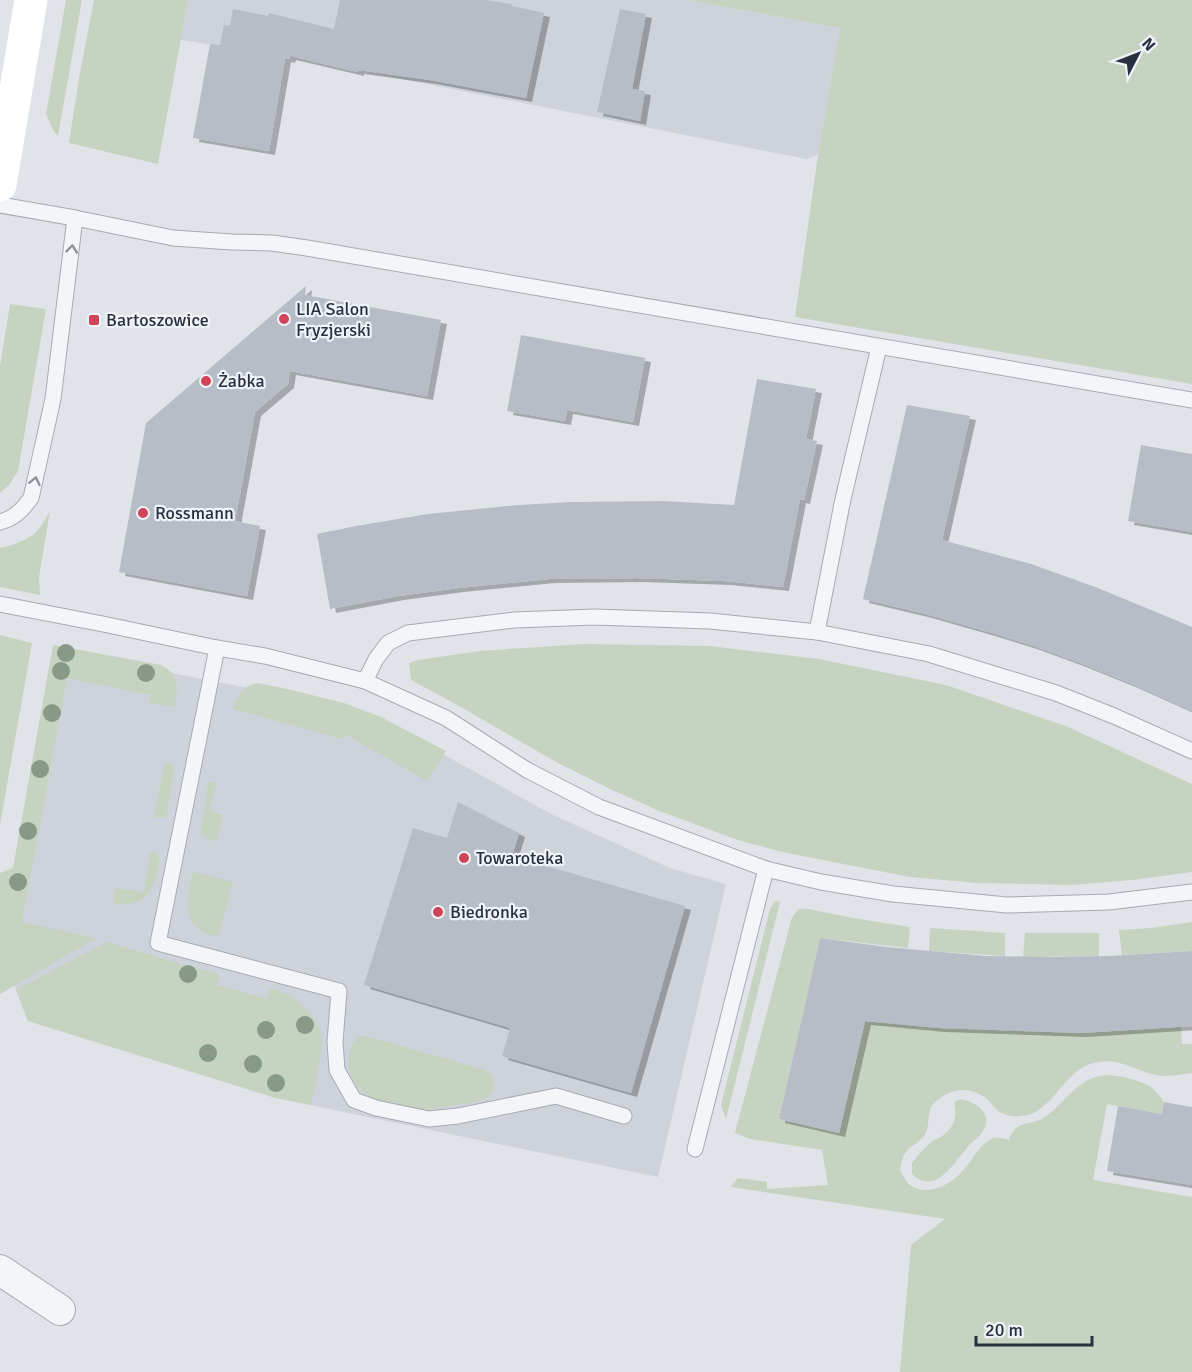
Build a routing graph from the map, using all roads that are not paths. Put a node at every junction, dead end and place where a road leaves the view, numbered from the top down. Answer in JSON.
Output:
{"nodes":[{"id":1,"x":31,"y":0,"type":"edge"},
{"id":2,"x":0,"y":185,"type":"edge"},
{"id":3,"x":0,"y":205,"type":"edge"},
{"id":4,"x":75,"y":218,"type":"junction"},
{"id":5,"x":879,"y":347,"type":"junction"},
{"id":6,"x":1192,"y":400,"type":"edge"},
{"id":7,"x":0,"y":522,"type":"edge"},
{"id":8,"x":0,"y":604,"type":"edge"},
{"id":9,"x":817,"y":632,"type":"junction"},
{"id":10,"x":217,"y":648,"type":"junction"},
{"id":11,"x":365,"y":681,"type":"junction"},
{"id":12,"x":1192,"y":751,"type":"edge"},
{"id":13,"x":766,"y":869,"type":"junction"},
{"id":14,"x":1192,"y":892,"type":"edge"},
{"id":15,"x":624,"y":1116,"type":"dead end"},
{"id":16,"x":695,"y":1149,"type":"dead end"},
{"id":17,"x":0,"y":1270,"type":"edge"},
{"id":18,"x":60,"y":1310,"type":"dead end"}],
"edges":[{"from":1,"to":2,"type":"street"},
{"from":3,"to":4,"type":"lane"},
{"from":4,"to":5,"type":"lane"},
{"from":7,"to":4,"type":"lane","one_way":true},
{"from":5,"to":6,"type":"lane"},
{"from":5,"to":9,"type":"lane"},
{"from":8,"to":10,"type":"lane"},
{"from":9,"to":11,"type":"lane"},
{"from":9,"to":12,"type":"lane"},
{"from":10,"to":11,"type":"lane"},
{"from":10,"to":15,"type":"lane"},
{"from":11,"to":13,"type":"lane"},
{"from":13,"to":14,"type":"lane"},
{"from":13,"to":16,"type":"lane"},
{"from":17,"to":18,"type":"street"}]}
